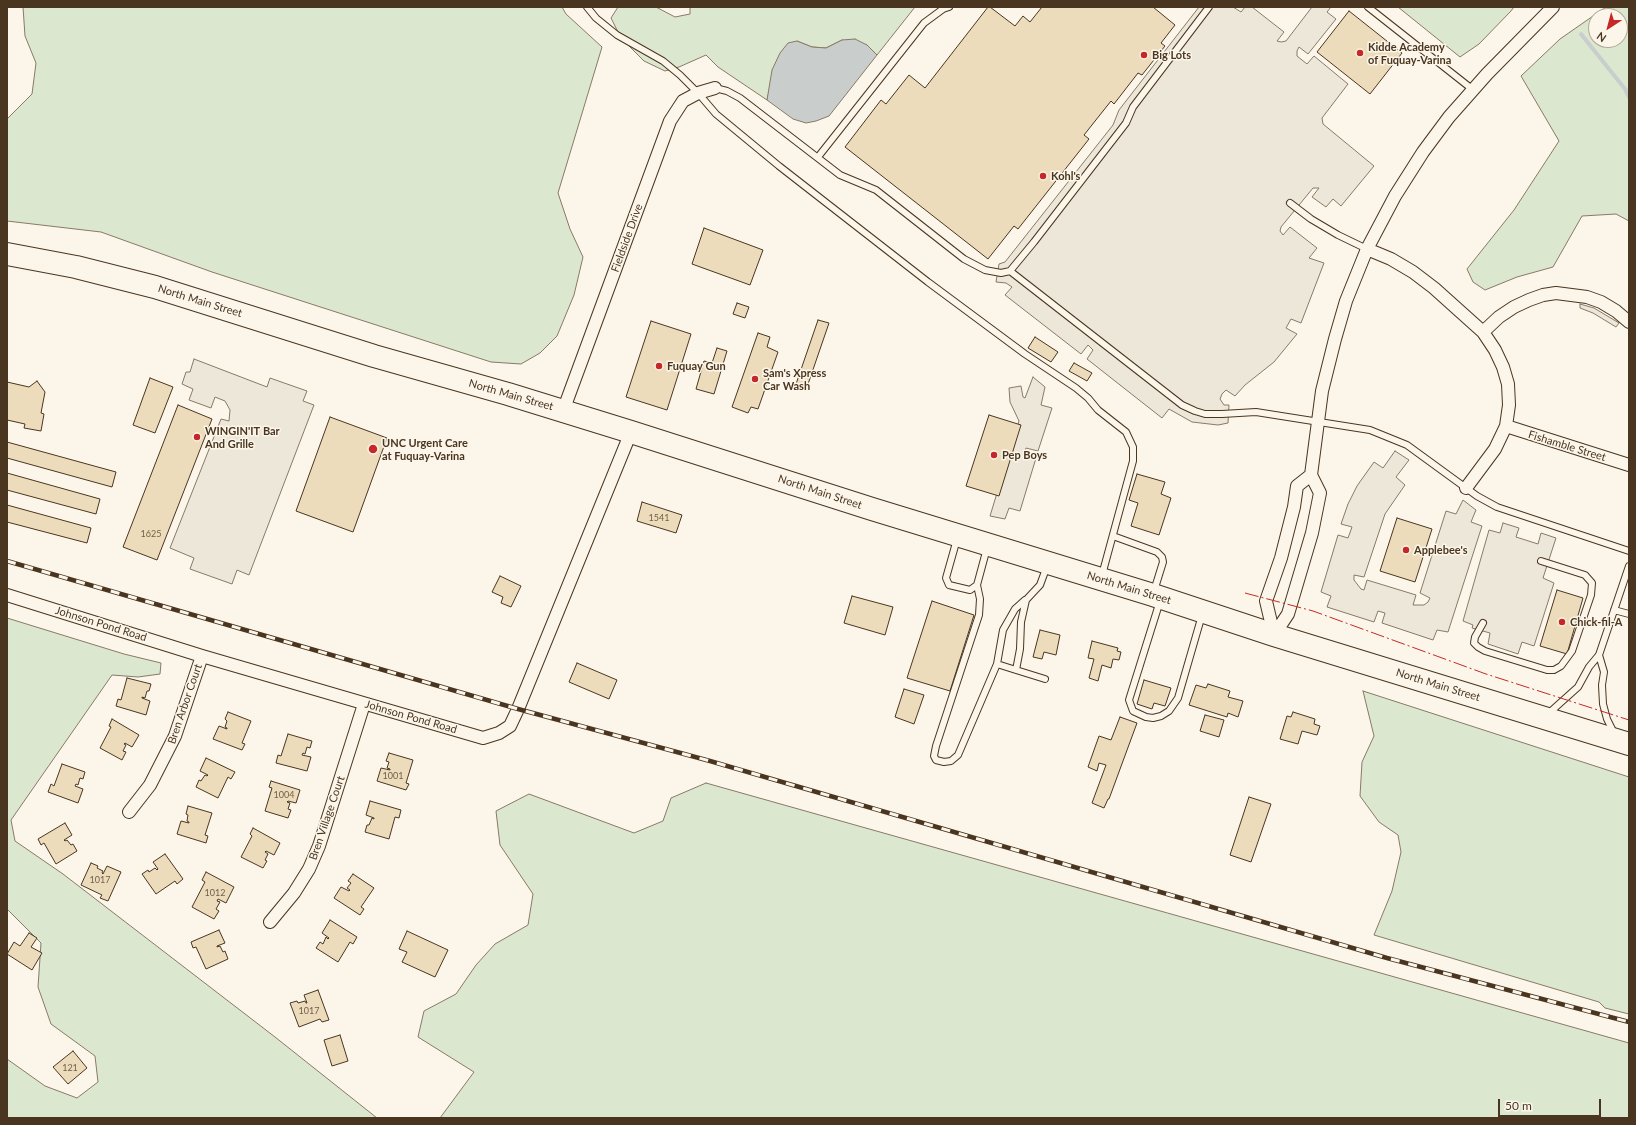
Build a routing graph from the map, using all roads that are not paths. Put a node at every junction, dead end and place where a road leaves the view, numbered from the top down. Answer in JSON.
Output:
{"nodes":[{"id":1,"x":587,"y":7,"type":"edge"},
{"id":2,"x":949,"y":7,"type":"edge"},
{"id":3,"x":1209,"y":7,"type":"edge"},
{"id":4,"x":1368,"y":7,"type":"edge"},
{"id":5,"x":1553,"y":7,"type":"edge"},
{"id":6,"x":715,"y":88,"type":"joint"},
{"id":7,"x":1472,"y":89,"type":"junction"},
{"id":8,"x":698,"y":93,"type":"junction"},
{"id":9,"x":818,"y":157,"type":"junction"},
{"id":10,"x":1290,"y":203,"type":"dead end"},
{"id":11,"x":1367,"y":249,"type":"junction"},
{"id":12,"x":7,"y":254,"type":"edge"},
{"id":13,"x":1010,"y":271,"type":"junction"},
{"id":14,"x":1629,"y":322,"type":"edge"},
{"id":15,"x":1483,"y":332,"type":"junction"},
{"id":16,"x":563,"y":411,"type":"junction"},
{"id":17,"x":1318,"y":422,"type":"junction"},
{"id":18,"x":1506,"y":426,"type":"junction"},
{"id":19,"x":631,"y":432,"type":"junction"},
{"id":20,"x":1629,"y":465,"type":"edge"},
{"id":21,"x":1311,"y":475,"type":"junction"},
{"id":22,"x":1466,"y":488,"type":"junction"},
{"id":23,"x":958,"y":535,"type":"junction"},
{"id":24,"x":1113,"y":536,"type":"junction"},
{"id":25,"x":988,"y":544,"type":"junction"},
{"id":26,"x":1629,"y":551,"type":"edge"},
{"id":27,"x":1541,"y":561,"type":"dead end"},
{"id":28,"x":1048,"y":563,"type":"junction"},
{"id":29,"x":1629,"y":566,"type":"edge"},
{"id":30,"x":1101,"y":578,"type":"junction"},
{"id":31,"x":977,"y":585,"type":"junction"},
{"id":32,"x":7,"y":595,"type":"edge"},
{"id":33,"x":1157,"y":596,"type":"junction"},
{"id":34,"x":1026,"y":600,"type":"junction"},
{"id":35,"x":1614,"y":610,"type":"junction"},
{"id":36,"x":1203,"y":611,"type":"junction"},
{"id":37,"x":1629,"y":614,"type":"edge"},
{"id":38,"x":1483,"y":623,"type":"dead end"},
{"id":39,"x":1274,"y":635,"type":"junction"},
{"id":40,"x":1599,"y":655,"type":"junction"},
{"id":41,"x":202,"y":656,"type":"junction"},
{"id":42,"x":996,"y":664,"type":"junction"},
{"id":43,"x":1016,"y":670,"type":"junction"},
{"id":44,"x":1045,"y":679,"type":"dead end"},
{"id":45,"x":364,"y":704,"type":"junction"},
{"id":46,"x":1544,"y":717,"type":"junction"},
{"id":47,"x":1624,"y":742,"type":"edge"},
{"id":48,"x":129,"y":812,"type":"dead end"},
{"id":49,"x":270,"y":922,"type":"dead end"}],
"edges":[{"from":1,"to":8,"type":"lane"},
{"from":2,"to":9,"type":"lane"},
{"from":3,"to":13,"type":"lane"},
{"from":4,"to":7,"type":"lane"},
{"from":5,"to":7,"type":"street"},
{"from":6,"to":8,"type":"street","name":"Fieldside Drive"},
{"from":6,"to":9,"type":"lane"},
{"from":7,"to":11,"type":"street"},
{"from":8,"to":16,"type":"street","name":"Fieldside Drive"},
{"from":8,"to":24,"type":"lane"},
{"from":9,"to":13,"type":"lane"},
{"from":10,"to":11,"type":"lane"},
{"from":11,"to":15,"type":"street"},
{"from":11,"to":17,"type":"street"},
{"from":12,"to":16,"type":"highway","name":"North Main Street"},
{"from":13,"to":17,"type":"lane"},
{"from":14,"to":15,"type":"street"},
{"from":15,"to":18,"type":"street"},
{"from":16,"to":19,"type":"highway","name":"North Main Street"},
{"from":17,"to":21,"type":"street"},
{"from":17,"to":22,"type":"lane"},
{"from":18,"to":20,"type":"street","name":"Fishamble Street"},
{"from":18,"to":22,"type":"street"},
{"from":19,"to":23,"type":"highway","name":"North Main Street"},
{"from":19,"to":45,"type":"street","name":"Johnson Pond Road"},
{"from":21,"to":39,"type":"street"},
{"from":21,"to":39,"type":"street"},
{"from":22,"to":26,"type":"lane"},
{"from":23,"to":25,"type":"highway","name":"North Main Street"},
{"from":23,"to":31,"type":"lane"},
{"from":24,"to":30,"type":"lane"},
{"from":24,"to":33,"type":"lane"},
{"from":25,"to":28,"type":"highway","name":"North Main Street"},
{"from":25,"to":31,"type":"lane"},
{"from":27,"to":38,"type":"lane"},
{"from":28,"to":30,"type":"highway","name":"North Main Street"},
{"from":28,"to":34,"type":"lane"},
{"from":29,"to":35,"type":"lane"},
{"from":30,"to":33,"type":"highway","name":"North Main Street"},
{"from":31,"to":42,"type":"lane"},
{"from":32,"to":41,"type":"street","name":"Johnson Pond Road"},
{"from":33,"to":36,"type":"highway","name":"North Main Street"},
{"from":33,"to":36,"type":"lane"},
{"from":34,"to":42,"type":"lane"},
{"from":34,"to":43,"type":"lane"},
{"from":35,"to":37,"type":"lane"},
{"from":35,"to":40,"type":"lane"},
{"from":36,"to":39,"type":"highway","name":"North Main Street"},
{"from":39,"to":46,"type":"highway","name":"North Main Street"},
{"from":40,"to":46,"type":"lane"},
{"from":40,"to":47,"type":"lane"},
{"from":41,"to":45,"type":"street","name":"Johnson Pond Road"},
{"from":41,"to":48,"type":"street","name":"Bren Arbor Court"},
{"from":42,"to":43,"type":"lane"},
{"from":43,"to":44,"type":"lane"},
{"from":45,"to":49,"type":"street","name":"Bren Village Court"},
{"from":46,"to":47,"type":"highway","name":"North Main Street"}]}
